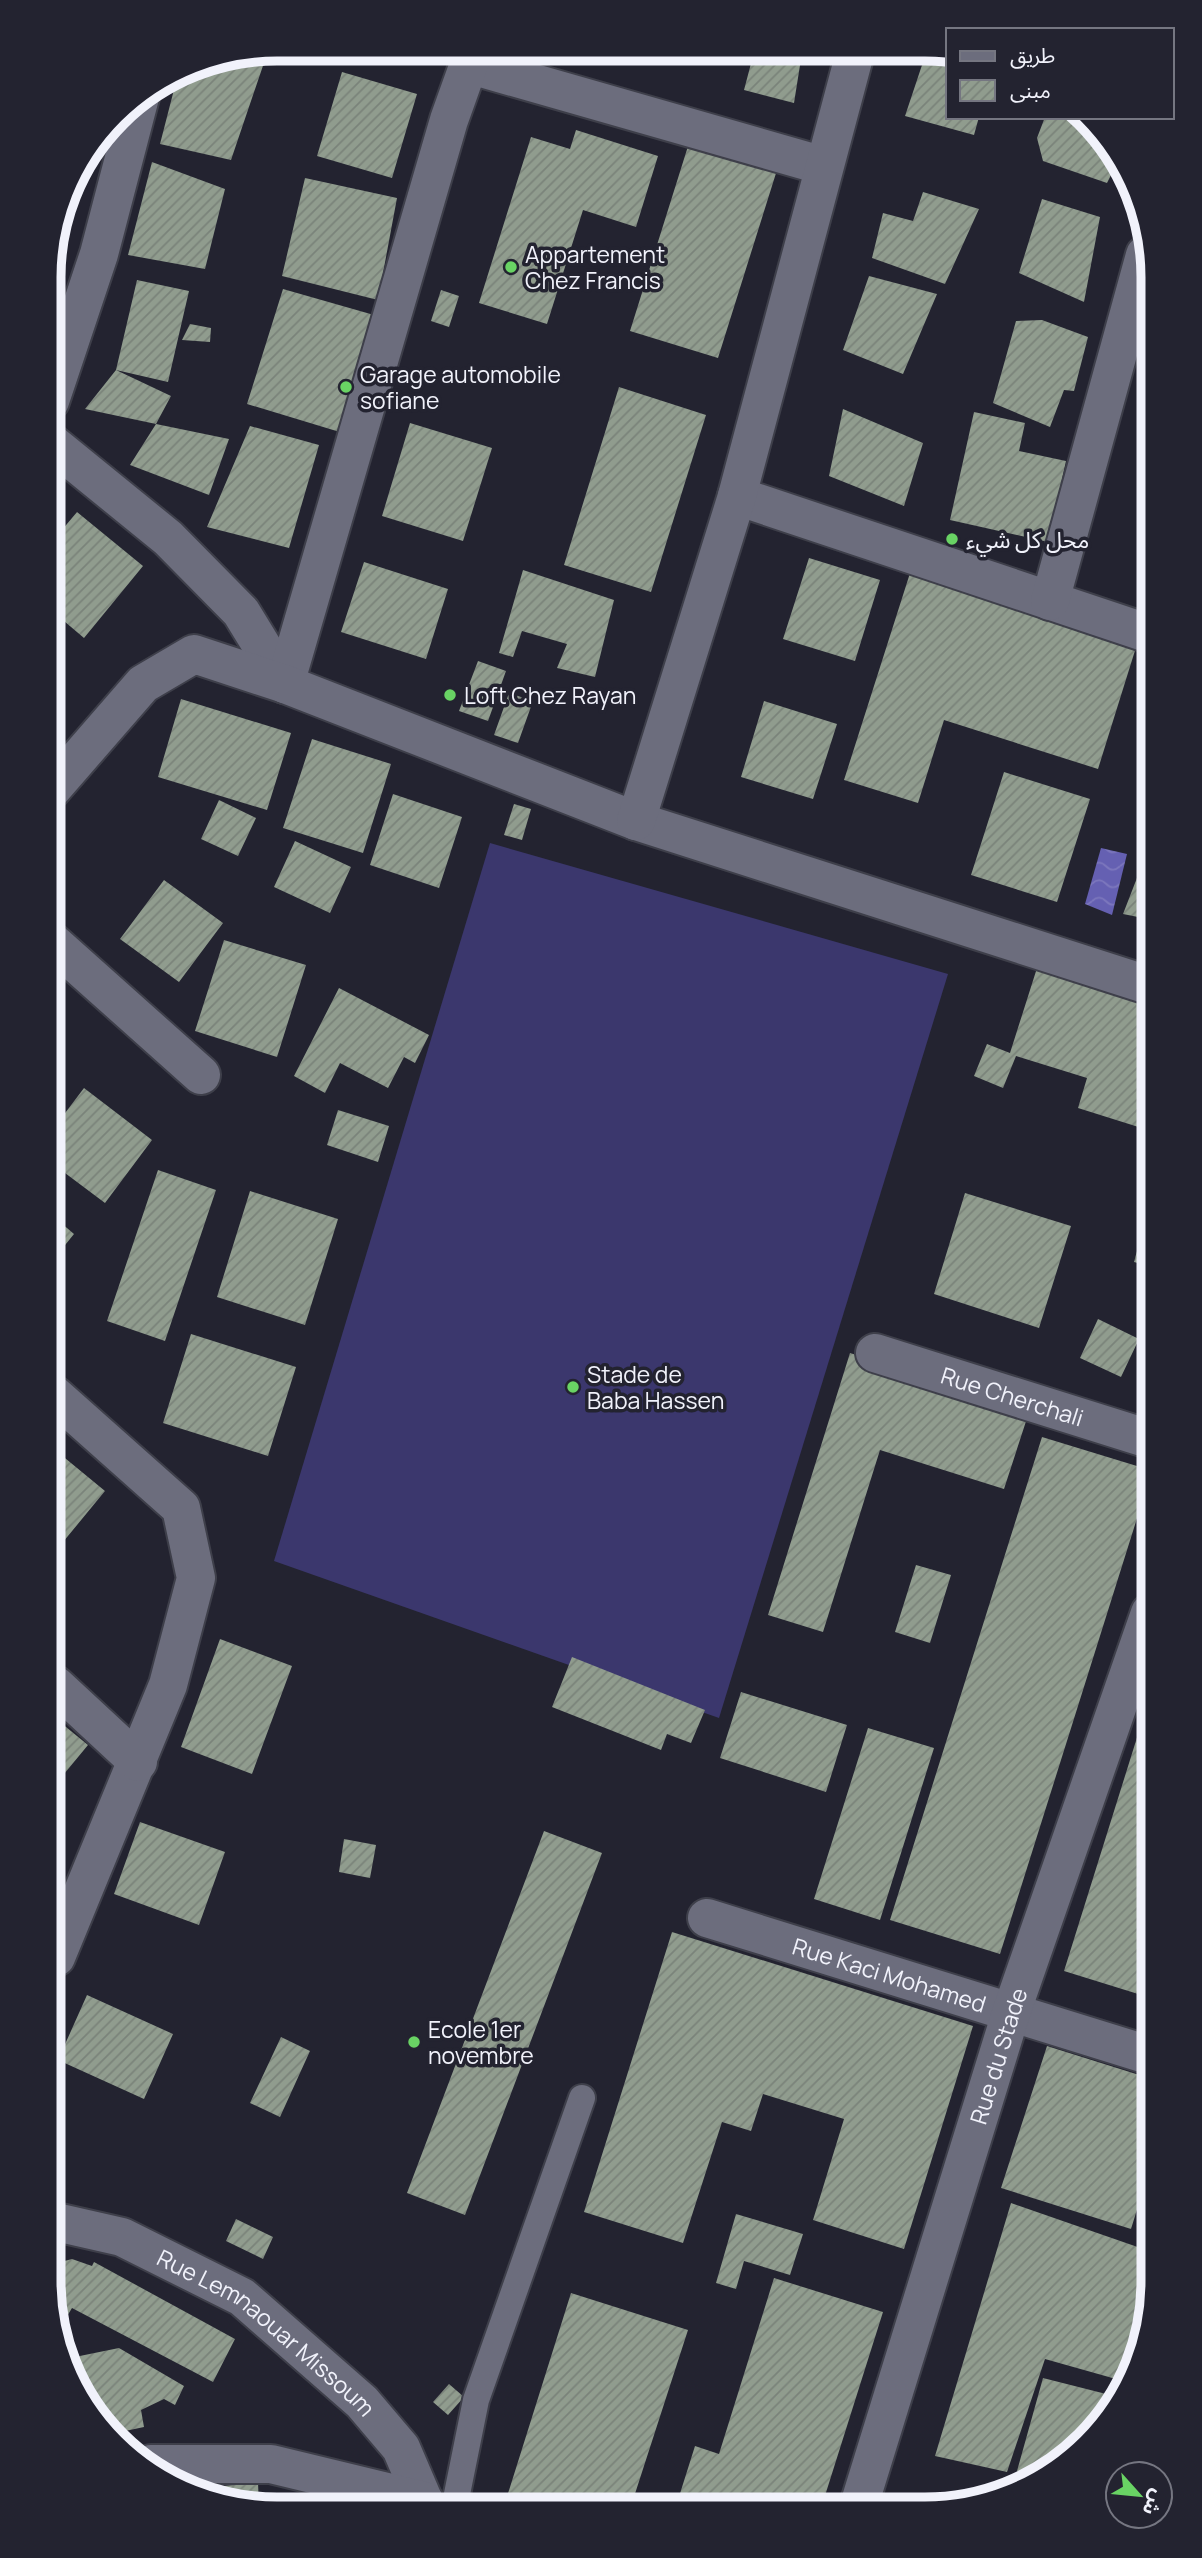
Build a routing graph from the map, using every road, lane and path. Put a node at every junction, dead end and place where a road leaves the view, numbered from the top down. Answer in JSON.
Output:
{"nodes":[{"id":1,"x":853,"y":61,"type":"edge"},
{"id":2,"x":471,"y":62,"type":"edge"},
{"id":3,"x":484,"y":62,"type":"edge"},
{"id":4,"x":135,"y":115,"type":"edge"},
{"id":5,"x":824,"y":166,"type":"junction"},
{"id":6,"x":1141,"y":272,"type":"edge"},
{"id":7,"x":62,"y":365,"type":"edge"},
{"id":8,"x":62,"y":452,"type":"edge"},
{"id":9,"x":737,"y":496,"type":"junction"},
{"id":10,"x":1050,"y":601,"type":"junction"},
{"id":11,"x":1141,"y":631,"type":"edge"},
{"id":12,"x":285,"y":684,"type":"junction"},
{"id":13,"x":62,"y":778,"type":"edge"},
{"id":14,"x":636,"y":821,"type":"junction"},
{"id":15,"x":62,"y":951,"type":"edge"},
{"id":16,"x":1141,"y":983,"type":"edge"},
{"id":17,"x":201,"y":1075,"type":"dead end"},
{"id":18,"x":875,"y":1353,"type":"dead end"},
{"id":19,"x":61,"y":1402,"type":"edge"},
{"id":20,"x":1140,"y":1435,"type":"edge"},
{"id":21,"x":1140,"y":1641,"type":"edge"},
{"id":22,"x":61,"y":1691,"type":"edge"},
{"id":23,"x":138,"y":1762,"type":"junction"},
{"id":24,"x":707,"y":1918,"type":"dead end"},
{"id":25,"x":61,"y":1943,"type":"edge"},
{"id":26,"x":1011,"y":2013,"type":"junction"},
{"id":27,"x":1140,"y":2052,"type":"edge"},
{"id":28,"x":582,"y":2098,"type":"dead end"},
{"id":29,"x":61,"y":2223,"type":"edge"},
{"id":30,"x":165,"y":2465,"type":"edge"},
{"id":31,"x":410,"y":2497,"type":"edge"},
{"id":32,"x":431,"y":2497,"type":"edge"},
{"id":33,"x":437,"y":2497,"type":"edge"},
{"id":34,"x":862,"y":2497,"type":"edge"}],
"edges":[{"from":1,"to":5,"type":"street"},
{"from":2,"to":12,"type":"street"},
{"from":3,"to":5,"type":"street"},
{"from":4,"to":7,"type":"street"},
{"from":5,"to":9,"type":"street"},
{"from":6,"to":10,"type":"street"},
{"from":8,"to":12,"type":"street"},
{"from":9,"to":10,"type":"street"},
{"from":9,"to":14,"type":"street"},
{"from":10,"to":11,"type":"street"},
{"from":12,"to":13,"type":"street"},
{"from":12,"to":14,"type":"street"},
{"from":14,"to":16,"type":"street"},
{"from":15,"to":17,"type":"street"},
{"from":18,"to":20,"type":"street","name":"Rue Cherchali"},
{"from":19,"to":23,"type":"street"},
{"from":21,"to":26,"type":"street","name":"Rue du Stade"},
{"from":22,"to":23,"type":"street"},
{"from":23,"to":25,"type":"street"},
{"from":24,"to":26,"type":"street","name":"Rue Kaci Mohamed"},
{"from":26,"to":27,"type":"street","name":"Rue Kaci Mohamed"},
{"from":26,"to":34,"type":"street","name":"Rue du Stade"},
{"from":28,"to":33,"type":"lane"},
{"from":29,"to":32,"type":"street","name":"Rue Lemnaouar Missoum"},
{"from":30,"to":31,"type":"street"}]}
